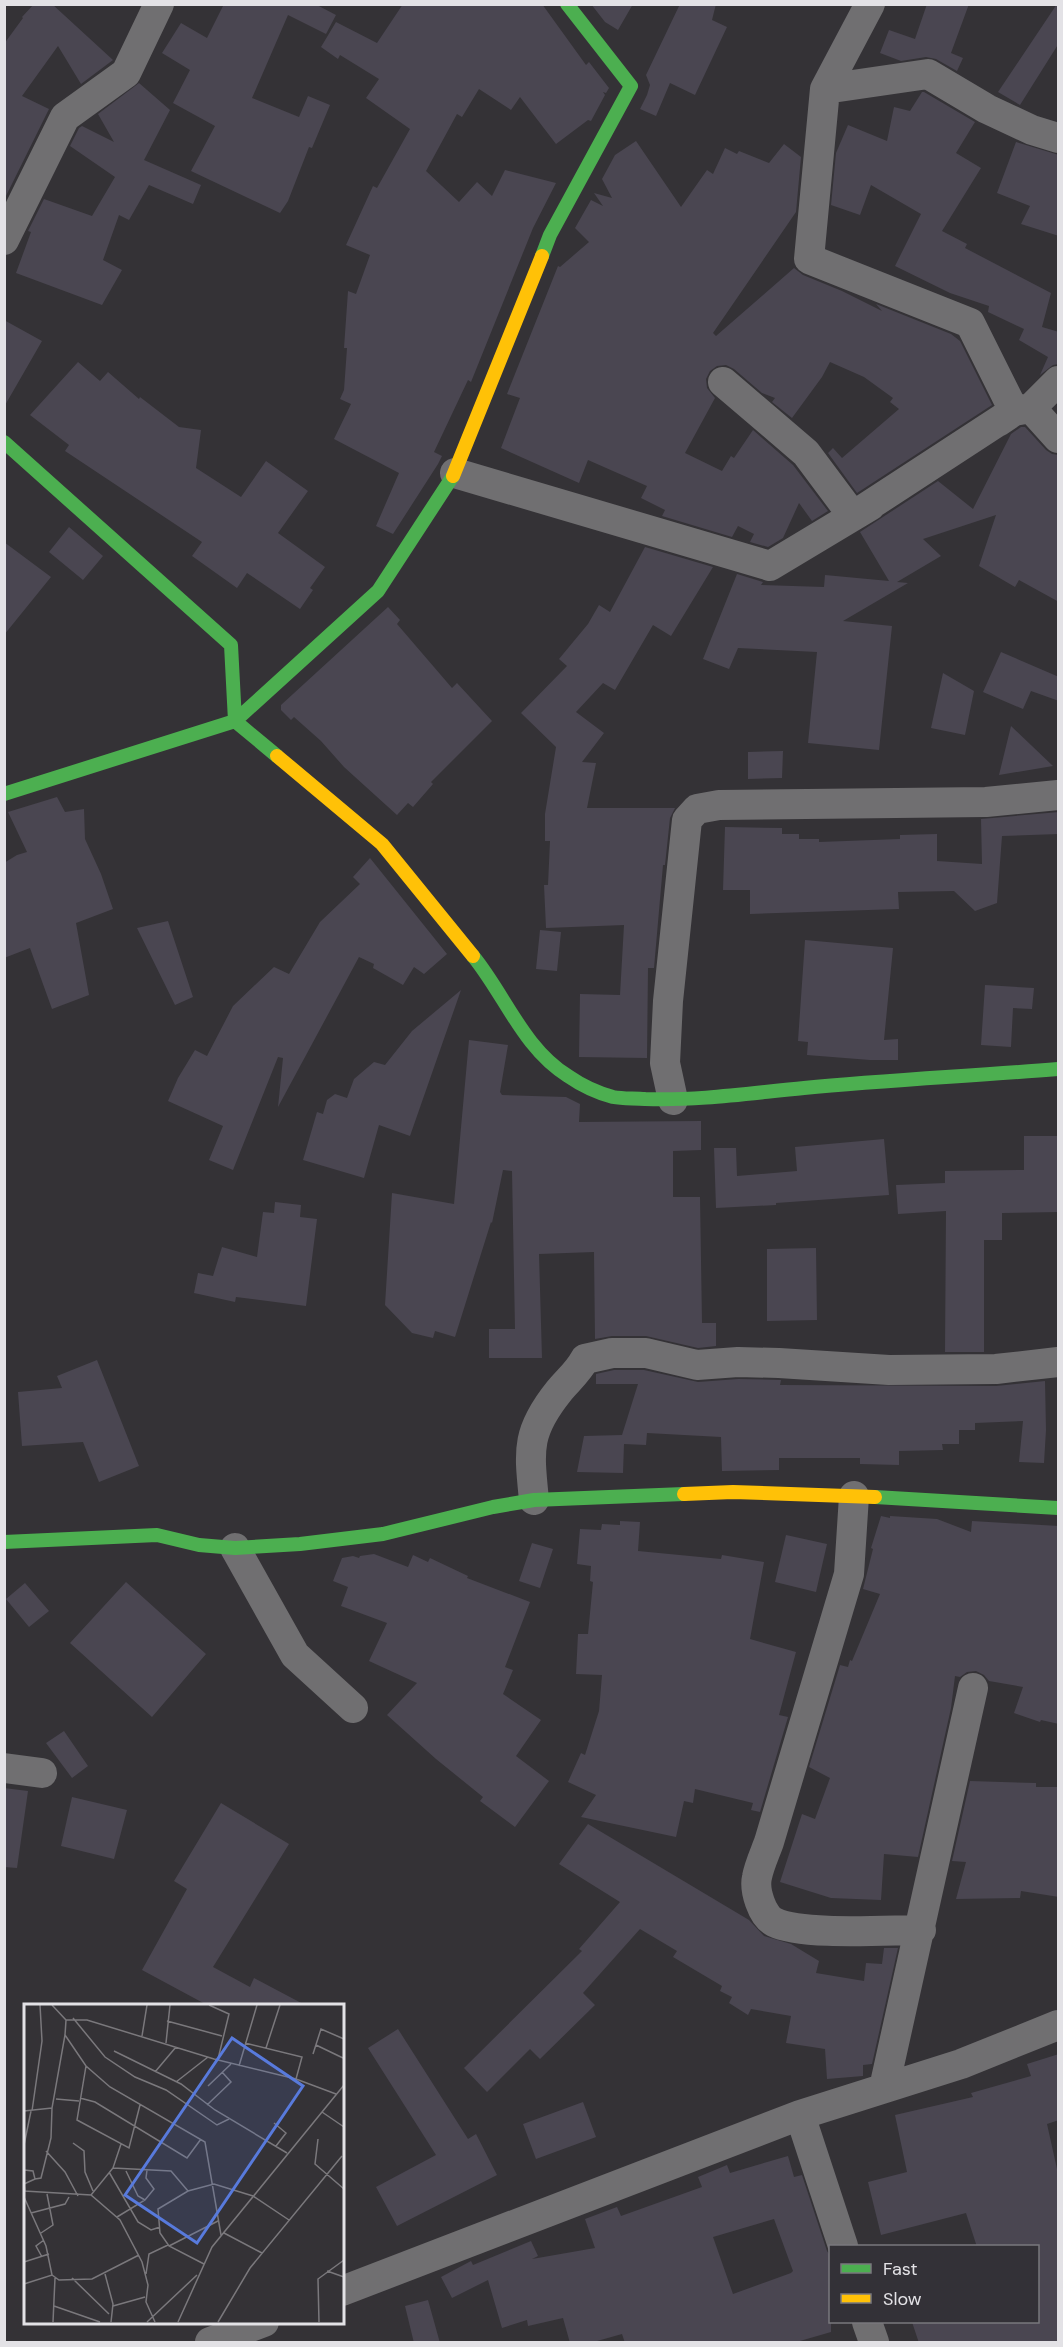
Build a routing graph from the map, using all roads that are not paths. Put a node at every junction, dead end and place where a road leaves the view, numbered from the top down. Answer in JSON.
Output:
{"nodes":[{"id":1,"x":159,"y":4,"type":"edge"},
{"id":2,"x":567,"y":4,"type":"edge"},
{"id":3,"x":870,"y":4,"type":"edge"},
{"id":4,"x":825,"y":89,"type":"junction"},
{"id":5,"x":1059,"y":138,"type":"edge"},
{"id":6,"x":4,"y":240,"type":"edge"},
{"id":7,"x":1059,"y":381,"type":"edge"},
{"id":8,"x":723,"y":382,"type":"dead end"},
{"id":9,"x":1022,"y":410,"type":"junction"},
{"id":10,"x":1059,"y":438,"type":"edge"},
{"id":11,"x":4,"y":442,"type":"edge"},
{"id":12,"x":455,"y":473,"type":"junction"},
{"id":13,"x":853,"y":516,"type":"junction"},
{"id":14,"x":235,"y":721,"type":"junction"},
{"id":15,"x":4,"y":794,"type":"edge"},
{"id":16,"x":1059,"y":795,"type":"edge"},
{"id":17,"x":1059,"y":1069,"type":"edge"},
{"id":18,"x":673,"y":1100,"type":"junction"},
{"id":19,"x":1059,"y":1362,"type":"edge"},
{"id":20,"x":855,"y":1496,"type":"junction"},
{"id":21,"x":534,"y":1500,"type":"junction"},
{"id":22,"x":1059,"y":1508,"type":"edge"},
{"id":23,"x":4,"y":1542,"type":"edge"},
{"id":24,"x":236,"y":1548,"type":"junction"},
{"id":25,"x":973,"y":1688,"type":"dead end"},
{"id":26,"x":353,"y":1708,"type":"dead end"},
{"id":27,"x":4,"y":1768,"type":"edge"},
{"id":28,"x":42,"y":1773,"type":"dead end"},
{"id":29,"x":921,"y":1930,"type":"junction"},
{"id":30,"x":1054,"y":2031,"type":"edge"},
{"id":31,"x":884,"y":2088,"type":"junction"},
{"id":32,"x":800,"y":2115,"type":"junction"},
{"id":33,"x":842,"y":2245,"type":"edge"},
{"id":34,"x":344,"y":2290,"type":"edge"},
{"id":35,"x":261,"y":2323,"type":"edge"},
{"id":36,"x":867,"y":2323,"type":"edge"},
{"id":37,"x":210,"y":2343,"type":"edge"},
{"id":38,"x":874,"y":2343,"type":"edge"}],
"edges":[{"from":1,"to":6,"type":"street"},
{"from":2,"to":12,"type":"street"},
{"from":3,"to":4,"type":"street"},
{"from":4,"to":5,"type":"street"},
{"from":4,"to":9,"type":"street"},
{"from":7,"to":9,"type":"street"},
{"from":8,"to":13,"type":"street"},
{"from":9,"to":10,"type":"street"},
{"from":9,"to":13,"type":"street"},
{"from":11,"to":14,"type":"street"},
{"from":12,"to":13,"type":"street"},
{"from":12,"to":14,"type":"street"},
{"from":14,"to":15,"type":"street"},
{"from":14,"to":18,"type":"street"},
{"from":16,"to":18,"type":"street"},
{"from":17,"to":18,"type":"street"},
{"from":19,"to":21,"type":"street"},
{"from":20,"to":21,"type":"street"},
{"from":20,"to":22,"type":"street"},
{"from":20,"to":29,"type":"street"},
{"from":21,"to":24,"type":"street"},
{"from":23,"to":24,"type":"street"},
{"from":24,"to":26,"type":"street"},
{"from":25,"to":29,"type":"street"},
{"from":27,"to":28,"type":"street"},
{"from":29,"to":31,"type":"street"},
{"from":30,"to":31,"type":"street"},
{"from":31,"to":32,"type":"street"},
{"from":32,"to":33,"type":"street"},
{"from":32,"to":34,"type":"street"},
{"from":35,"to":37,"type":"street"},
{"from":36,"to":38,"type":"street"}]}
